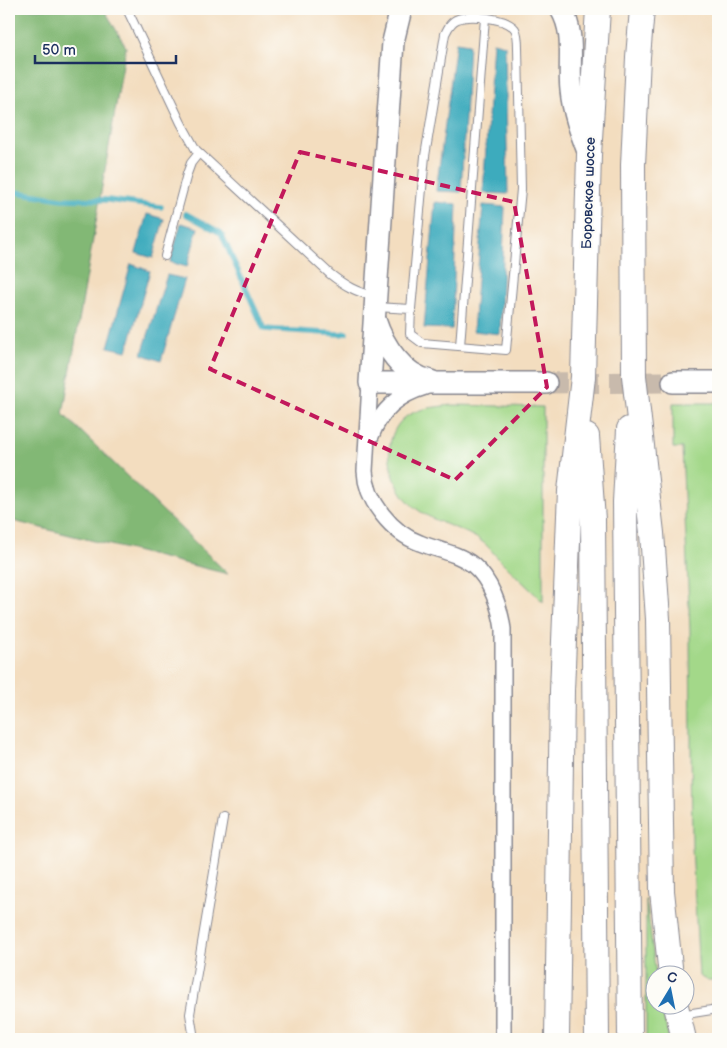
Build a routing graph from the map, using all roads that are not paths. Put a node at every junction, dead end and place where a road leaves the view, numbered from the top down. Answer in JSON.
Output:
{"nodes":[{"id":1,"x":127,"y":9,"type":"edge"},
{"id":2,"x":401,"y":9,"type":"edge"},
{"id":3,"x":561,"y":9,"type":"edge"},
{"id":4,"x":598,"y":9,"type":"edge"},
{"id":5,"x":642,"y":9,"type":"edge"},
{"id":6,"x":485,"y":18,"type":"junction"},
{"id":7,"x":199,"y":153,"type":"junction"},
{"id":8,"x":589,"y":155,"type":"junction"},
{"id":9,"x":165,"y":256,"type":"dead end"},
{"id":10,"x":374,"y":306,"type":"junction"},
{"id":11,"x":411,"y":309,"type":"junction"},
{"id":12,"x":460,"y":346,"type":"junction"},
{"id":13,"x":634,"y":376,"type":"junction"},
{"id":14,"x":583,"y":377,"type":"junction"},
{"id":15,"x":673,"y":382,"type":"tunnel mouth"},
{"id":16,"x":718,"y":382,"type":"edge"},
{"id":17,"x":370,"y":383,"type":"junction"},
{"id":18,"x":444,"y":383,"type":"junction"},
{"id":19,"x":546,"y":383,"type":"tunnel mouth"},
{"id":20,"x":366,"y":447,"type":"junction"},
{"id":21,"x":223,"y":819,"type":"dead end"},
{"id":22,"x":670,"y":966,"type":"edge"},
{"id":23,"x":718,"y":1009,"type":"edge"},
{"id":24,"x":694,"y":1010,"type":"edge"},
{"id":25,"x":678,"y":1016,"type":"edge"},
{"id":26,"x":194,"y":1039,"type":"edge"},
{"id":27,"x":503,"y":1039,"type":"edge"},
{"id":28,"x":557,"y":1039,"type":"edge"},
{"id":29,"x":597,"y":1039,"type":"edge"},
{"id":30,"x":630,"y":1039,"type":"edge"},
{"id":31,"x":684,"y":1039,"type":"edge"}],
"edges":[{"from":1,"to":7,"type":"lane"},
{"from":2,"to":10,"type":"street"},
{"from":3,"to":8,"type":"street"},
{"from":4,"to":8,"type":"main road","name":"Боровское шоссе"},
{"from":5,"to":13,"type":"main road"},
{"from":6,"to":11,"type":"lane"},
{"from":6,"to":12,"type":"lane"},
{"from":6,"to":12,"type":"lane"},
{"from":7,"to":9,"type":"lane"},
{"from":7,"to":10,"type":"lane"},
{"from":8,"to":14,"type":"main road","name":"Боровское шоссе"},
{"from":10,"to":11,"type":"lane"},
{"from":10,"to":17,"type":"street"},
{"from":10,"to":18,"type":"street"},
{"from":11,"to":12,"type":"lane"},
{"from":13,"to":22,"type":"main road"},
{"from":13,"to":30,"type":"main road"},
{"from":14,"to":28,"type":"main road"},
{"from":14,"to":29,"type":"main road"},
{"from":15,"to":16,"type":"street"},
{"from":17,"to":18,"type":"street"},
{"from":17,"to":20,"type":"street"},
{"from":18,"to":19,"type":"street"},
{"from":18,"to":20,"type":"street"},
{"from":20,"to":27,"type":"street"},
{"from":21,"to":26,"type":"lane"},
{"from":23,"to":24,"type":"lane"},
{"from":25,"to":31,"type":"main road"}]}
